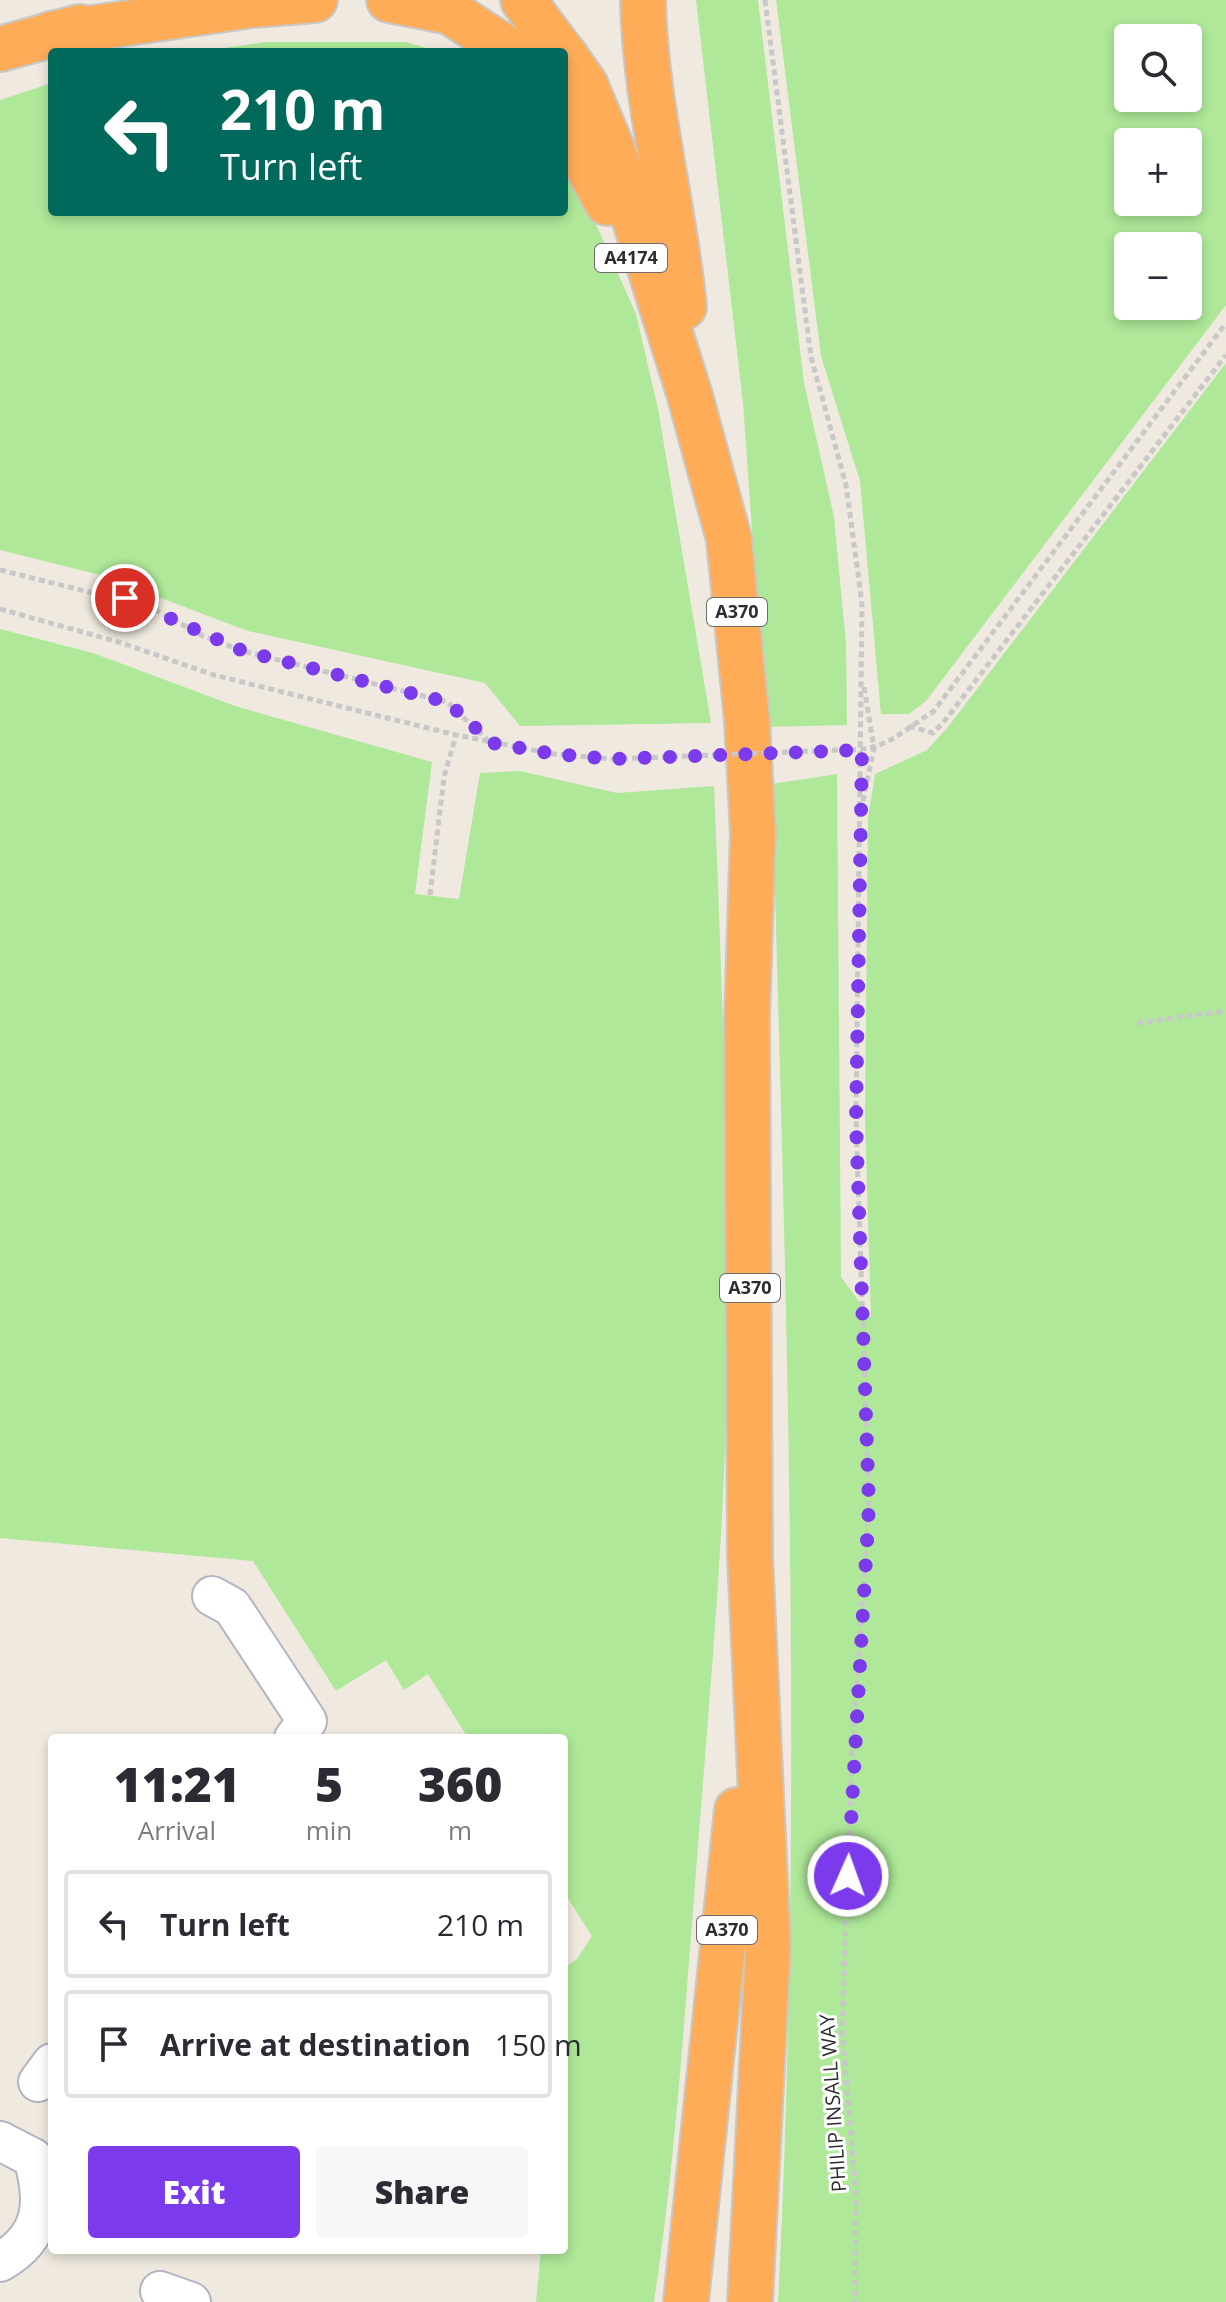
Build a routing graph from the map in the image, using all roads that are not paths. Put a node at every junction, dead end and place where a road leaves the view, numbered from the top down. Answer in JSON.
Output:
{"nodes":[{"id":1,"x":118,"y":0,"type":"edge"},
{"id":2,"x":187,"y":0,"type":"edge"},
{"id":3,"x":315,"y":0,"type":"edge"},
{"id":4,"x":389,"y":0,"type":"edge"},
{"id":5,"x":523,"y":0,"type":"edge"},
{"id":6,"x":643,"y":0,"type":"edge"},
{"id":7,"x":51,"y":34,"type":"junction"},
{"id":8,"x":506,"y":48,"type":"edge"},
{"id":9,"x":559,"y":48,"type":"edge"},
{"id":10,"x":0,"y":49,"type":"edge"},
{"id":11,"x":568,"y":60,"type":"edge"},
{"id":12,"x":568,"y":130,"type":"edge"},
{"id":13,"x":690,"y":396,"type":"junction"},
{"id":14,"x":750,"y":1556,"type":"junction"},
{"id":15,"x":212,"y":1596,"type":"dead end"},
{"id":16,"x":297,"y":1734,"type":"edge"},
{"id":17,"x":0,"y":2141,"type":"edge"},
{"id":18,"x":0,"y":2262,"type":"edge"},
{"id":19,"x":686,"y":2302,"type":"edge"},
{"id":20,"x":750,"y":2302,"type":"edge"}],
"edges":[{"from":1,"to":7,"type":"highway"},
{"from":2,"to":7,"type":"highway"},
{"from":3,"to":7,"type":"highway"},
{"from":4,"to":8,"type":"highway"},
{"from":5,"to":9,"type":"highway","number":"A370"},
{"from":6,"to":13,"type":"highway","number":"A370"},
{"from":7,"to":10,"type":"highway"},
{"from":11,"to":13,"type":"highway","number":"A370"},
{"from":12,"to":13,"type":"highway","number":"A4174"},
{"from":13,"to":14,"type":"highway","number":"A370"},
{"from":14,"to":19,"type":"highway","number":"A370"},
{"from":14,"to":20,"type":"highway"},
{"from":15,"to":16,"type":"lane"},
{"from":17,"to":18,"type":"lane"}]}
